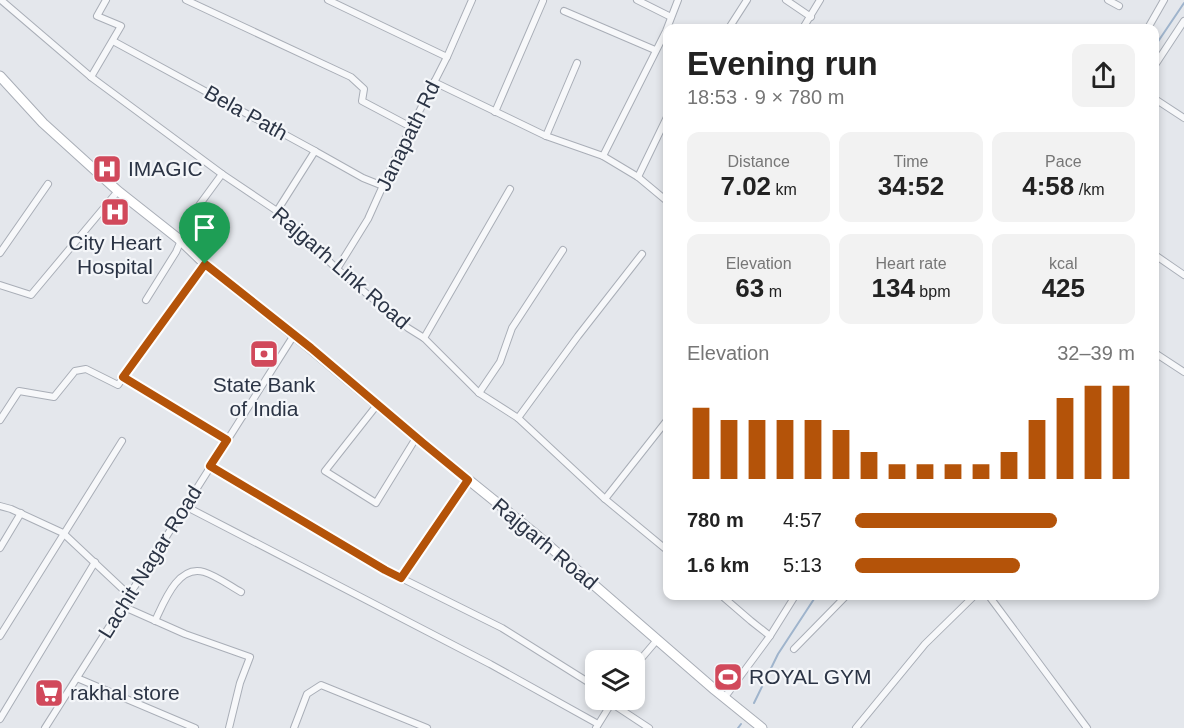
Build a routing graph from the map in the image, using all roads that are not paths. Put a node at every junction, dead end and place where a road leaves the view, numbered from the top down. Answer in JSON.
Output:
{"nodes":[{"id":1,"x":1,"y":0,"type":"edge"},
{"id":2,"x":106,"y":0,"type":"edge"},
{"id":3,"x":186,"y":0,"type":"edge"},
{"id":4,"x":328,"y":0,"type":"edge"},
{"id":5,"x":472,"y":0,"type":"edge"},
{"id":6,"x":637,"y":0,"type":"edge"},
{"id":7,"x":678,"y":0,"type":"edge"},
{"id":8,"x":747,"y":0,"type":"edge"},
{"id":9,"x":786,"y":0,"type":"edge"},
{"id":10,"x":820,"y":0,"type":"edge"},
{"id":11,"x":1108,"y":0,"type":"edge"},
{"id":12,"x":1164,"y":0,"type":"edge"},
{"id":13,"x":543,"y":1,"type":"edge"},
{"id":14,"x":1119,"y":6,"type":"dead end"},
{"id":15,"x":564,"y":11,"type":"dead end"},
{"id":16,"x":671,"y":16,"type":"junction"},
{"id":17,"x":811,"y":16,"type":"junction"},
{"id":18,"x":669,"y":24,"type":"edge"},
{"id":19,"x":732,"y":24,"type":"edge"},
{"id":20,"x":806,"y":24,"type":"edge"},
{"id":21,"x":1150,"y":24,"type":"edge"},
{"id":22,"x":1183,"y":25,"type":"edge"},
{"id":23,"x":663,"y":38,"type":"edge"},
{"id":24,"x":113,"y":41,"type":"junction"},
{"id":25,"x":656,"y":50,"type":"junction"},
{"id":26,"x":447,"y":57,"type":"junction"},
{"id":27,"x":1159,"y":59,"type":"edge"},
{"id":28,"x":578,"y":63,"type":"dead end"},
{"id":29,"x":91,"y":77,"type":"junction"},
{"id":30,"x":1,"y":78,"type":"edge"},
{"id":31,"x":434,"y":82,"type":"junction"},
{"id":32,"x":1159,"y":102,"type":"edge"},
{"id":33,"x":495,"y":112,"type":"junction"},
{"id":34,"x":1184,"y":118,"type":"edge"},
{"id":35,"x":663,"y":125,"type":"edge"},
{"id":36,"x":411,"y":127,"type":"junction"},
{"id":37,"x":546,"y":136,"type":"junction"},
{"id":38,"x":315,"y":151,"type":"junction"},
{"id":39,"x":603,"y":156,"type":"junction"},
{"id":40,"x":222,"y":174,"type":"junction"},
{"id":41,"x":638,"y":177,"type":"junction"},
{"id":42,"x":48,"y":184,"type":"dead end"},
{"id":43,"x":382,"y":186,"type":"junction"},
{"id":44,"x":510,"y":189,"type":"dead end"},
{"id":45,"x":118,"y":191,"type":"junction"},
{"id":46,"x":663,"y":198,"type":"edge"},
{"id":47,"x":277,"y":211,"type":"junction"},
{"id":48,"x":180,"y":240,"type":"junction"},
{"id":49,"x":563,"y":250,"type":"dead end"},
{"id":50,"x":0,"y":253,"type":"edge"},
{"id":51,"x":642,"y":254,"type":"dead end"},
{"id":52,"x":1159,"y":258,"type":"edge"},
{"id":53,"x":205,"y":264,"type":"junction"},
{"id":54,"x":337,"y":269,"type":"junction"},
{"id":55,"x":1184,"y":275,"type":"edge"},
{"id":56,"x":0,"y":285,"type":"edge"},
{"id":57,"x":146,"y":300,"type":"dead end"},
{"id":58,"x":294,"y":335,"type":"junction"},
{"id":59,"x":424,"y":338,"type":"junction"},
{"id":60,"x":1159,"y":356,"type":"edge"},
{"id":61,"x":1184,"y":372,"type":"edge"},
{"id":62,"x":123,"y":377,"type":"junction"},
{"id":63,"x":479,"y":393,"type":"junction"},
{"id":64,"x":377,"y":405,"type":"junction"},
{"id":65,"x":518,"y":418,"type":"junction"},
{"id":66,"x":0,"y":420,"type":"edge"},
{"id":67,"x":663,"y":425,"type":"edge"},
{"id":68,"x":416,"y":438,"type":"junction"},
{"id":69,"x":227,"y":440,"type":"junction"},
{"id":70,"x":122,"y":441,"type":"dead end"},
{"id":71,"x":210,"y":466,"type":"junction"},
{"id":72,"x":468,"y":480,"type":"junction"},
{"id":73,"x":605,"y":500,"type":"junction"},
{"id":74,"x":0,"y":506,"type":"edge"},
{"id":75,"x":185,"y":506,"type":"junction"},
{"id":76,"x":21,"y":513,"type":"junction"},
{"id":77,"x":63,"y":533,"type":"junction"},
{"id":78,"x":663,"y":547,"type":"edge"},
{"id":79,"x":0,"y":548,"type":"edge"},
{"id":80,"x":95,"y":562,"type":"junction"},
{"id":81,"x":401,"y":578,"type":"junction"},
{"id":82,"x":241,"y":592,"type":"dead end"},
{"id":83,"x":129,"y":595,"type":"junction"},
{"id":84,"x":727,"y":600,"type":"edge"},
{"id":85,"x":792,"y":600,"type":"edge"},
{"id":86,"x":842,"y":600,"type":"edge"},
{"id":87,"x":970,"y":600,"type":"edge"},
{"id":88,"x":992,"y":600,"type":"edge"},
{"id":89,"x":122,"y":606,"type":"junction"},
{"id":90,"x":155,"y":621,"type":"junction"},
{"id":91,"x":0,"y":636,"type":"edge"},
{"id":92,"x":770,"y":636,"type":"junction"},
{"id":93,"x":657,"y":640,"type":"junction"},
{"id":94,"x":794,"y":649,"type":"dead end"},
{"id":95,"x":645,"y":654,"type":"edge"},
{"id":96,"x":77,"y":678,"type":"junction"},
{"id":97,"x":585,"y":680,"type":"edge"},
{"id":98,"x":725,"y":698,"type":"junction"},
{"id":99,"x":607,"y":710,"type":"edge"},
{"id":100,"x":624,"y":710,"type":"edge"},
{"id":101,"x":0,"y":719,"type":"edge"},
{"id":102,"x":597,"y":726,"type":"edge"},
{"id":103,"x":758,"y":727,"type":"edge"},
{"id":104,"x":45,"y":728,"type":"edge"},
{"id":105,"x":195,"y":728,"type":"edge"},
{"id":106,"x":229,"y":728,"type":"edge"},
{"id":107,"x":294,"y":728,"type":"edge"},
{"id":108,"x":427,"y":728,"type":"edge"},
{"id":109,"x":649,"y":728,"type":"edge"},
{"id":110,"x":856,"y":728,"type":"edge"},
{"id":111,"x":1088,"y":728,"type":"edge"}],
"edges":[{"from":1,"to":29,"type":"street","name":"Rajgarh Link Road"},
{"from":2,"to":24,"type":"street"},
{"from":3,"to":36,"type":"street"},
{"from":4,"to":26,"type":"street"},
{"from":5,"to":26,"type":"street","name":"Janapath Rd"},
{"from":6,"to":16,"type":"street"},
{"from":7,"to":16,"type":"street"},
{"from":8,"to":19,"type":"street"},
{"from":9,"to":17,"type":"street"},
{"from":10,"to":17,"type":"street"},
{"from":11,"to":14,"type":"street"},
{"from":12,"to":21,"type":"street"},
{"from":13,"to":33,"type":"street"},
{"from":15,"to":25,"type":"street"},
{"from":16,"to":18,"type":"street"},
{"from":17,"to":20,"type":"street"},
{"from":22,"to":27,"type":"street"},
{"from":23,"to":25,"type":"street"},
{"from":24,"to":29,"type":"street"},
{"from":24,"to":38,"type":"street","name":"Bela Path"},
{"from":25,"to":39,"type":"street"},
{"from":26,"to":31,"type":"street","name":"Janapath Rd"},
{"from":28,"to":37,"type":"street"},
{"from":29,"to":40,"type":"street","name":"Rajgarh Link Road"},
{"from":30,"to":45,"type":"main road","name":"Rajgarh Road"},
{"from":31,"to":33,"type":"street"},
{"from":31,"to":36,"type":"street","name":"Janapath Rd"},
{"from":32,"to":34,"type":"street"},
{"from":33,"to":37,"type":"street"},
{"from":35,"to":41,"type":"street"},
{"from":36,"to":43,"type":"street","name":"Janapath Rd"},
{"from":37,"to":39,"type":"street"},
{"from":38,"to":43,"type":"street","name":"Bela Path"},
{"from":38,"to":47,"type":"street"},
{"from":39,"to":41,"type":"street"},
{"from":40,"to":47,"type":"street","name":"Rajgarh Link Road"},
{"from":40,"to":48,"type":"street"},
{"from":41,"to":46,"type":"street"},
{"from":42,"to":50,"type":"street"},
{"from":43,"to":54,"type":"street","name":"Janapath Rd"},
{"from":44,"to":59,"type":"street"},
{"from":45,"to":48,"type":"main road","name":"Rajgarh Road"},
{"from":45,"to":56,"type":"street"},
{"from":47,"to":54,"type":"street","name":"Rajgarh Link Road"},
{"from":48,"to":53,"type":"main road","name":"Rajgarh Road"},
{"from":48,"to":57,"type":"street"},
{"from":49,"to":63,"type":"street"},
{"from":51,"to":65,"type":"street"},
{"from":52,"to":55,"type":"street"},
{"from":53,"to":58,"type":"main road","name":"Rajgarh Road"},
{"from":53,"to":62,"type":"street"},
{"from":54,"to":59,"type":"street","name":"Rajgarh Link Road"},
{"from":58,"to":64,"type":"main road","name":"Rajgarh Road"},
{"from":58,"to":69,"type":"street","name":"Lachit Nagar Road"},
{"from":59,"to":63,"type":"street","name":"Rajgarh Link Road"},
{"from":60,"to":61,"type":"street"},
{"from":62,"to":66,"type":"street"},
{"from":62,"to":69,"type":"street"},
{"from":63,"to":65,"type":"street","name":"Rajgarh Link Road"},
{"from":64,"to":68,"type":"main road","name":"Rajgarh Road"},
{"from":64,"to":68,"type":"street"},
{"from":65,"to":73,"type":"street","name":"Rajgarh Link Road"},
{"from":67,"to":73,"type":"street"},
{"from":68,"to":72,"type":"main road","name":"Rajgarh Road"},
{"from":69,"to":71,"type":"street","name":"Lachit Nagar Road"},
{"from":70,"to":77,"type":"street"},
{"from":71,"to":75,"type":"street","name":"Lachit Nagar Road"},
{"from":71,"to":81,"type":"street"},
{"from":72,"to":81,"type":"street"},
{"from":72,"to":93,"type":"main road","name":"Rajgarh Road"},
{"from":73,"to":78,"type":"street","name":"Rajgarh Link Road"},
{"from":74,"to":76,"type":"street"},
{"from":75,"to":83,"type":"street","name":"Lachit Nagar Road"},
{"from":75,"to":102,"type":"street"},
{"from":76,"to":77,"type":"street"},
{"from":76,"to":79,"type":"street"},
{"from":77,"to":80,"type":"street"},
{"from":77,"to":91,"type":"street"},
{"from":80,"to":83,"type":"street"},
{"from":80,"to":101,"type":"street"},
{"from":81,"to":97,"type":"street"},
{"from":82,"to":90,"type":"street"},
{"from":83,"to":89,"type":"street","name":"Lachit Nagar Road"},
{"from":84,"to":92,"type":"street"},
{"from":85,"to":92,"type":"street"},
{"from":86,"to":94,"type":"street"},
{"from":87,"to":110,"type":"street"},
{"from":88,"to":111,"type":"street"},
{"from":89,"to":90,"type":"street"},
{"from":89,"to":96,"type":"street","name":"Lachit Nagar Road"},
{"from":90,"to":106,"type":"street"},
{"from":92,"to":98,"type":"street"},
{"from":93,"to":95,"type":"street"},
{"from":93,"to":98,"type":"main road","name":"Rajgarh Road"},
{"from":96,"to":104,"type":"street","name":"Lachit Nagar Road"},
{"from":96,"to":105,"type":"street"},
{"from":98,"to":103,"type":"main road","name":"Rajgarh Road"},
{"from":99,"to":102,"type":"street"},
{"from":100,"to":109,"type":"street"},
{"from":107,"to":108,"type":"street"}]}
